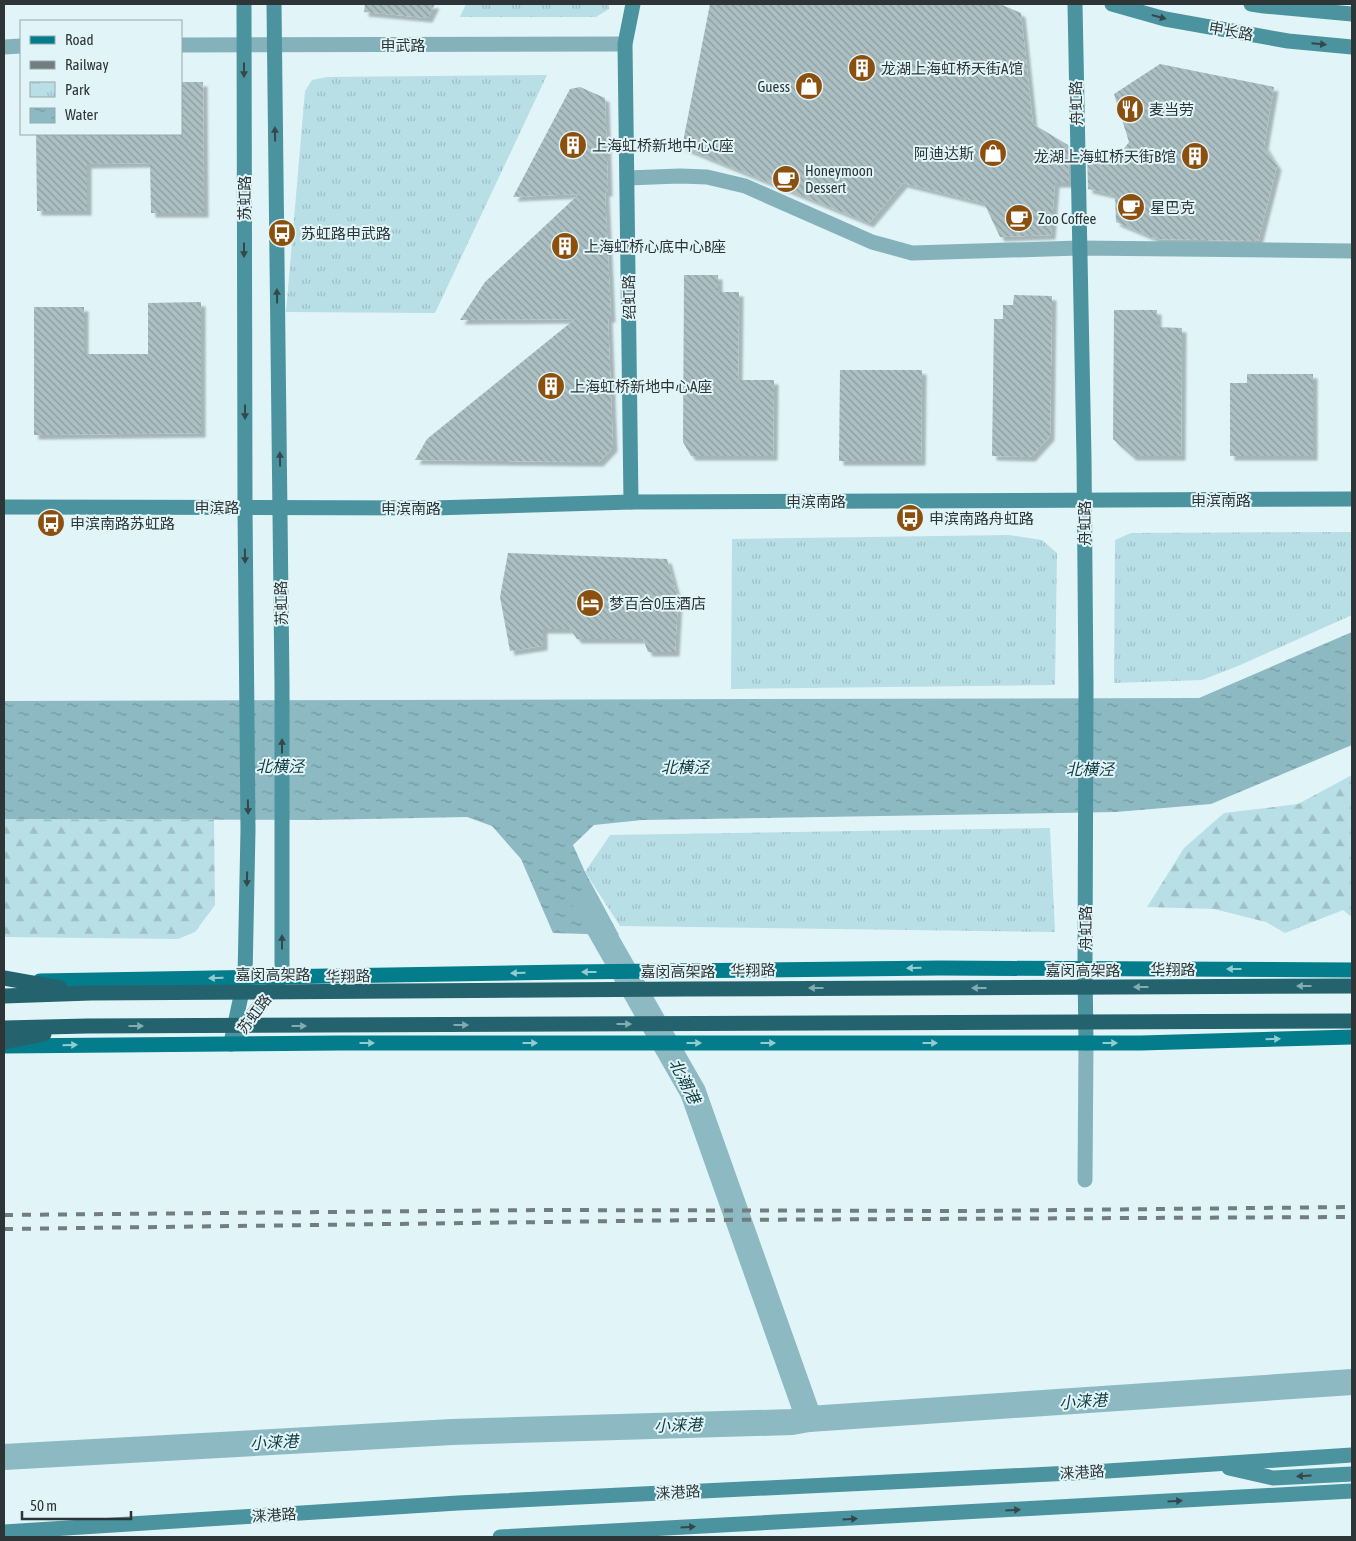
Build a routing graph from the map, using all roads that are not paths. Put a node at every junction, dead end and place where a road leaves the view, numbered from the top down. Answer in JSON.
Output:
{"nodes":[{"id":1,"x":244,"y":4,"type":"edge"},
{"id":2,"x":274,"y":4,"type":"edge"},
{"id":3,"x":633,"y":4,"type":"edge"},
{"id":4,"x":1075,"y":4,"type":"edge"},
{"id":5,"x":1112,"y":4,"type":"edge"},
{"id":6,"x":1252,"y":4,"type":"edge"},
{"id":7,"x":1352,"y":14,"type":"edge"},
{"id":8,"x":625,"y":44,"type":"junction"},
{"id":9,"x":182,"y":45,"type":"edge"},
{"id":10,"x":244,"y":45,"type":"junction"},
{"id":11,"x":274,"y":45,"type":"junction"},
{"id":12,"x":4,"y":46,"type":"edge"},
{"id":13,"x":20,"y":46,"type":"edge"},
{"id":14,"x":1352,"y":46,"type":"edge"},
{"id":15,"x":627,"y":178,"type":"junction"},
{"id":16,"x":1079,"y":248,"type":"junction"},
{"id":17,"x":1352,"y":251,"type":"edge"},
{"id":18,"x":1352,"y":499,"type":"edge"},
{"id":19,"x":1084,"y":500,"type":"junction"},
{"id":20,"x":631,"y":502,"type":"junction"},
{"id":21,"x":4,"y":507,"type":"edge"},
{"id":22,"x":245,"y":507,"type":"junction"},
{"id":23,"x":280,"y":507,"type":"junction"},
{"id":24,"x":1085,"y":968,"type":"junction"},
{"id":25,"x":1352,"y":970,"type":"edge"},
{"id":26,"x":282,"y":976,"type":"junction"},
{"id":27,"x":245,"y":977,"type":"junction"},
{"id":28,"x":4,"y":980,"type":"edge"},
{"id":29,"x":1352,"y":986,"type":"edge"},
{"id":30,"x":91,"y":993,"type":"junction"},
{"id":31,"x":4,"y":996,"type":"edge"},
{"id":32,"x":1352,"y":1021,"type":"edge"},
{"id":33,"x":88,"y":1026,"type":"junction"},
{"id":34,"x":4,"y":1028,"type":"edge"},
{"id":35,"x":1352,"y":1037,"type":"edge"},
{"id":36,"x":4,"y":1042,"type":"edge"},
{"id":37,"x":1086,"y":1043,"type":"junction"},
{"id":38,"x":231,"y":1044,"type":"junction"},
{"id":39,"x":4,"y":1046,"type":"edge"},
{"id":40,"x":1085,"y":1180,"type":"dead end"},
{"id":41,"x":1352,"y":1456,"type":"edge"},
{"id":42,"x":1211,"y":1464,"type":"junction"},
{"id":43,"x":1352,"y":1474,"type":"edge"},
{"id":44,"x":1352,"y":1491,"type":"edge"},
{"id":45,"x":4,"y":1532,"type":"edge"},
{"id":46,"x":500,"y":1537,"type":"edge"}],
"edges":[{"from":1,"to":10,"type":"main road","name":"苏虹路"},
{"from":2,"to":11,"type":"main road","name":"苏虹路"},
{"from":3,"to":8,"type":"main road","name":"绍虹路"},
{"from":4,"to":16,"type":"main road","name":"舟虹路"},
{"from":5,"to":14,"type":"main road","name":"申长路","one_way":true},
{"from":6,"to":7,"type":"main road","name":"申长路"},
{"from":8,"to":11,"type":"street","name":"申武路"},
{"from":8,"to":15,"type":"main road","name":"绍虹路"},
{"from":9,"to":10,"type":"street","name":"申武路"},
{"from":10,"to":11,"type":"street","name":"申武路"},
{"from":10,"to":22,"type":"main road","name":"苏虹路","one_way":true},
{"from":23,"to":11,"type":"main road","name":"苏虹路","one_way":true},
{"from":12,"to":13,"type":"street"},
{"from":15,"to":16,"type":"street"},
{"from":15,"to":20,"type":"main road","name":"绍虹路"},
{"from":16,"to":17,"type":"street"},
{"from":16,"to":19,"type":"main road","name":"舟虹路"},
{"from":18,"to":19,"type":"main road","name":"申滨南路"},
{"from":19,"to":20,"type":"main road","name":"申滨南路"},
{"from":19,"to":24,"type":"main road","name":"舟虹路"},
{"from":20,"to":23,"type":"main road","name":"申滨南路"},
{"from":21,"to":22,"type":"main road","name":"申滨路"},
{"from":22,"to":23,"type":"main road","name":"申滨路"},
{"from":22,"to":27,"type":"main road","name":"苏虹路","one_way":true},
{"from":26,"to":23,"type":"main road","name":"苏虹路","one_way":true},
{"from":25,"to":24,"type":"main road","name":"华翔路","one_way":true},
{"from":24,"to":26,"type":"main road","name":"华翔路","one_way":true},
{"from":24,"to":37,"type":"main road","name":"舟虹路"},
{"from":26,"to":27,"type":"main road","name":"华翔路"},
{"from":26,"to":38,"type":"main road","name":"苏虹路"},
{"from":27,"to":28,"type":"main road","name":"华翔路","one_way":true},
{"from":27,"to":38,"type":"main road","name":"苏虹路"},
{"from":28,"to":30,"type":"highway"},
{"from":29,"to":30,"type":"highway","name":"嘉闵高架路","one_way":true},
{"from":30,"to":31,"type":"highway","name":"嘉闵高架路"},
{"from":33,"to":32,"type":"highway","one_way":true},
{"from":33,"to":34,"type":"highway"},
{"from":33,"to":36,"type":"highway"},
{"from":37,"to":35,"type":"main road","one_way":true},
{"from":38,"to":37,"type":"main road","one_way":true},
{"from":37,"to":40,"type":"street"},
{"from":39,"to":38,"type":"main road","one_way":true},
{"from":41,"to":42,"type":"main road","name":"涞港路"},
{"from":43,"to":42,"type":"main road","one_way":true},
{"from":42,"to":45,"type":"main road","name":"涞港路"},
{"from":46,"to":44,"type":"main road","one_way":true}]}
